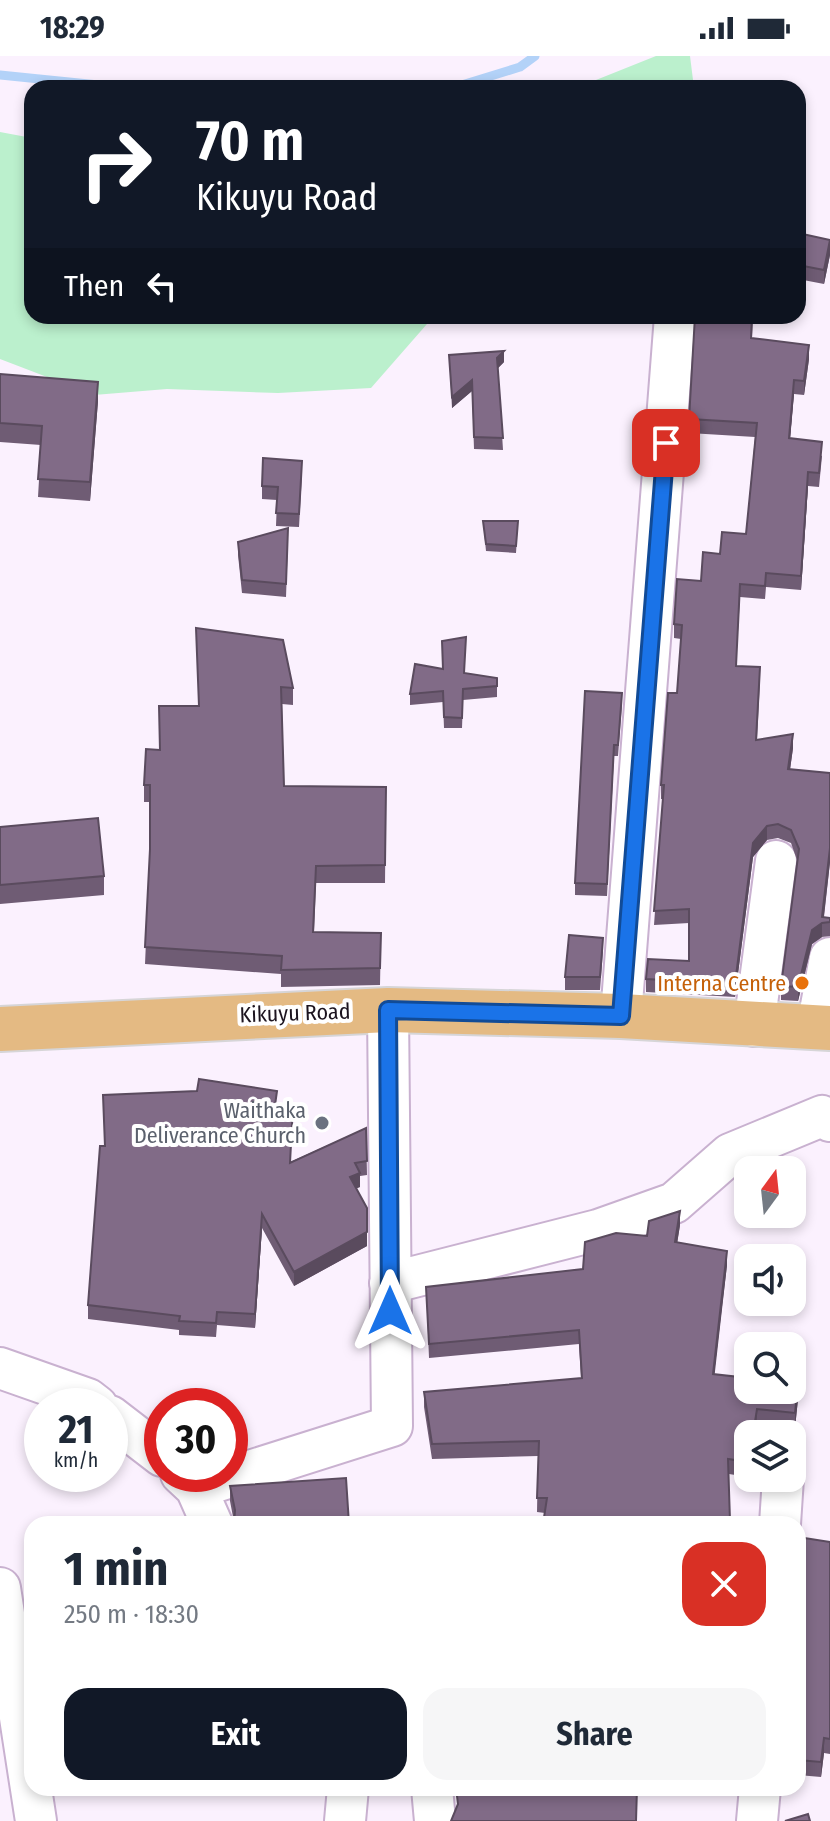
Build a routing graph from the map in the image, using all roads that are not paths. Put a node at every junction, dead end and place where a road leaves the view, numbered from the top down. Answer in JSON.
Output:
{"nodes":[{"id":1,"x":674,"y":324,"type":"edge"},
{"id":2,"x":776,"y":861,"type":"dead end"},
{"id":3,"x":830,"y":958,"type":"edge"},
{"id":4,"x":388,"y":1010,"type":"junction"},
{"id":5,"x":621,"y":1016,"type":"junction"},
{"id":6,"x":754,"y":1026,"type":"junction"},
{"id":7,"x":824,"y":1028,"type":"edge"},
{"id":8,"x":0,"y":1029,"type":"edge"},
{"id":9,"x":830,"y":1121,"type":"edge"},
{"id":10,"x":390,"y":1283,"type":"junction"},
{"id":11,"x":0,"y":1368,"type":"edge"},
{"id":12,"x":57,"y":1388,"type":"edge"},
{"id":13,"x":128,"y":1430,"type":"edge"},
{"id":14,"x":144,"y":1442,"type":"edge"},
{"id":15,"x":782,"y":1492,"type":"edge"},
{"id":16,"x":196,"y":1495,"type":"edge"},
{"id":17,"x":781,"y":1516,"type":"edge"},
{"id":18,"x":0,"y":1588,"type":"edge"},
{"id":19,"x":24,"y":1743,"type":"edge"},
{"id":20,"x":32,"y":1796,"type":"edge"},
{"id":21,"x":347,"y":1796,"type":"edge"},
{"id":22,"x":433,"y":1796,"type":"edge"},
{"id":23,"x":759,"y":1796,"type":"edge"},
{"id":24,"x":36,"y":1821,"type":"edge"},
{"id":25,"x":345,"y":1821,"type":"edge"},
{"id":26,"x":435,"y":1821,"type":"edge"},
{"id":27,"x":757,"y":1821,"type":"edge"}],
"edges":[{"from":1,"to":5,"type":"street"},
{"from":2,"to":6,"type":"street"},
{"from":3,"to":7,"type":"street"},
{"from":4,"to":5,"type":"main road","name":"Kikuyu Road"},
{"from":4,"to":8,"type":"main road","name":"Kikuyu Road"},
{"from":4,"to":10,"type":"street"},
{"from":5,"to":6,"type":"main road","name":"Kikuyu Road"},
{"from":6,"to":7,"type":"main road","name":"Kikuyu Road"},
{"from":9,"to":10,"type":"street"},
{"from":10,"to":16,"type":"street"},
{"from":11,"to":12,"type":"street"},
{"from":13,"to":14,"type":"street"},
{"from":15,"to":17,"type":"street"},
{"from":18,"to":19,"type":"street"},
{"from":20,"to":24,"type":"street"},
{"from":21,"to":25,"type":"street"},
{"from":22,"to":26,"type":"street"},
{"from":23,"to":27,"type":"street"}]}
